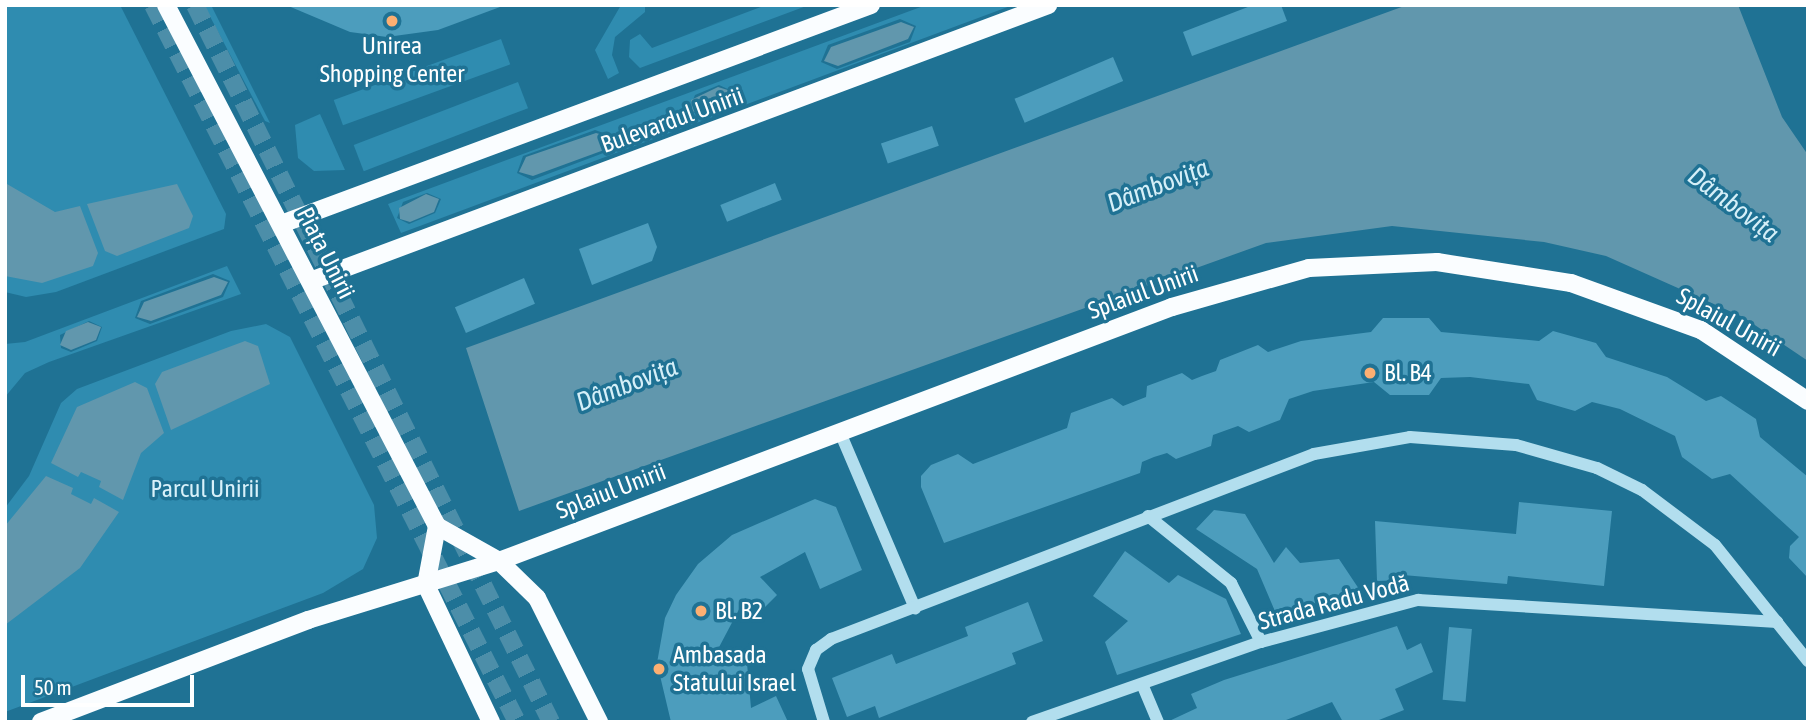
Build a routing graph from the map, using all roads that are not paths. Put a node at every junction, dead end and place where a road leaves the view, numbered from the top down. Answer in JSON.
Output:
{"nodes":[{"id":1,"x":166,"y":5,"type":"edge"},
{"id":2,"x":871,"y":5,"type":"edge"},
{"id":3,"x":1048,"y":5,"type":"edge"},
{"id":4,"x":284,"y":223,"type":"junction"},
{"id":5,"x":313,"y":280,"type":"junction"},
{"id":6,"x":1808,"y":401,"type":"edge"},
{"id":7,"x":839,"y":430,"type":"junction"},
{"id":8,"x":1148,"y":516,"type":"junction"},
{"id":9,"x":438,"y":526,"type":"junction"},
{"id":10,"x":499,"y":561,"type":"junction"},
{"id":11,"x":426,"y":585,"type":"junction"},
{"id":12,"x":915,"y":608,"type":"junction"},
{"id":13,"x":1777,"y":622,"type":"junction"},
{"id":14,"x":1261,"y":642,"type":"junction"},
{"id":15,"x":1808,"y":661,"type":"edge"},
{"id":16,"x":1142,"y":684,"type":"junction"},
{"id":17,"x":41,"y":722,"type":"edge"},
{"id":18,"x":491,"y":722,"type":"edge"},
{"id":19,"x":600,"y":722,"type":"edge"},
{"id":20,"x":824,"y":722,"type":"edge"},
{"id":21,"x":1032,"y":722,"type":"edge"},
{"id":22,"x":1158,"y":722,"type":"edge"}],
"edges":[{"from":1,"to":4,"type":"main road","name":"Piața Unirii"},
{"from":2,"to":4,"type":"main road","name":"Bulevardul Unirii"},
{"from":3,"to":5,"type":"main road","name":"Bulevardul Unirii"},
{"from":4,"to":5,"type":"main road","name":"Piața Unirii"},
{"from":5,"to":9,"type":"main road","name":"Piața Unirii"},
{"from":6,"to":7,"type":"main road","name":"Splaiul Unirii"},
{"from":7,"to":10,"type":"main road","name":"Splaiul Unirii"},
{"from":7,"to":12,"type":"street"},
{"from":8,"to":12,"type":"street"},
{"from":8,"to":13,"type":"street"},
{"from":8,"to":14,"type":"street"},
{"from":9,"to":10,"type":"main road"},
{"from":9,"to":11,"type":"main road"},
{"from":10,"to":11,"type":"main road"},
{"from":10,"to":19,"type":"main road"},
{"from":11,"to":17,"type":"main road"},
{"from":11,"to":18,"type":"main road"},
{"from":12,"to":20,"type":"street"},
{"from":13,"to":14,"type":"street","name":"Strada Radu Vodă"},
{"from":13,"to":15,"type":"street"},
{"from":14,"to":16,"type":"street","name":"Strada Radu Vodă"},
{"from":16,"to":21,"type":"street","name":"Strada Radu Vodă"},
{"from":16,"to":22,"type":"street"}]}
